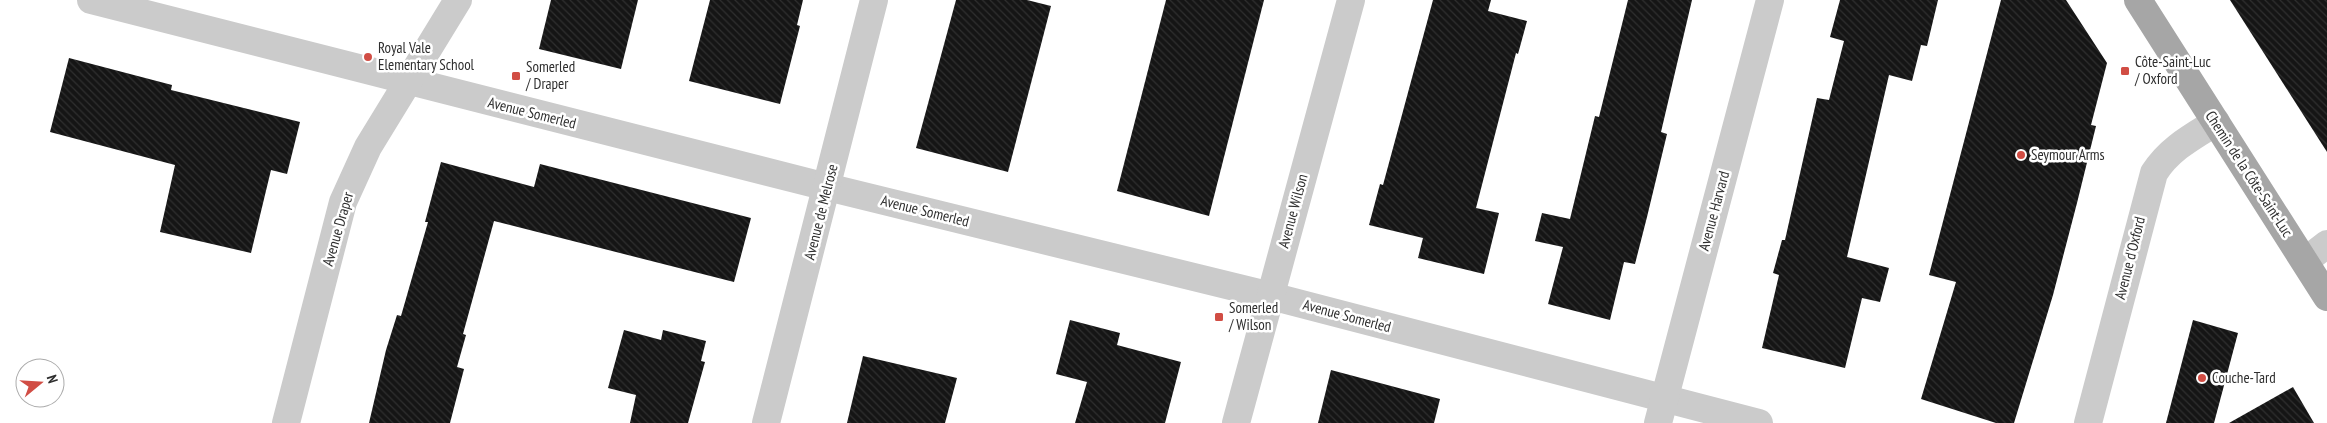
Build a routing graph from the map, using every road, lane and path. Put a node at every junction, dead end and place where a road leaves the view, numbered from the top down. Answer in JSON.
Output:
{"nodes":[{"id":1,"x":91,"y":0,"type":"edge"},
{"id":2,"x":458,"y":0,"type":"edge"},
{"id":3,"x":874,"y":0,"type":"edge"},
{"id":4,"x":1351,"y":0,"type":"edge"},
{"id":5,"x":1770,"y":0,"type":"edge"},
{"id":6,"x":2138,"y":0,"type":"edge"},
{"id":7,"x":407,"y":80,"type":"junction"},
{"id":8,"x":2216,"y":122,"type":"junction"},
{"id":9,"x":827,"y":187,"type":"junction"},
{"id":10,"x":2327,"y":244,"type":"edge"},
{"id":11,"x":2305,"y":261,"type":"junction"},
{"id":12,"x":1271,"y":296,"type":"junction"},
{"id":13,"x":2327,"y":297,"type":"edge"},
{"id":14,"x":1662,"y":411,"type":"edge"},
{"id":15,"x":286,"y":423,"type":"edge"},
{"id":16,"x":766,"y":423,"type":"edge"},
{"id":17,"x":1236,"y":423,"type":"edge"},
{"id":18,"x":1759,"y":423,"type":"edge"},
{"id":19,"x":2088,"y":423,"type":"edge"}],
"edges":[{"from":1,"to":7,"type":"street","name":"Avenue Somerled"},
{"from":2,"to":7,"type":"street","name":"Avenue Draper"},
{"from":3,"to":9,"type":"street","name":"Avenue de Melrose"},
{"from":4,"to":12,"type":"street","name":"Avenue Wilson"},
{"from":5,"to":14,"type":"street","name":"Avenue Harvard"},
{"from":6,"to":8,"type":"main road","name":"Chemin de la Côte-Saint-Luc"},
{"from":7,"to":9,"type":"street","name":"Avenue Somerled"},
{"from":7,"to":15,"type":"street","name":"Avenue Draper"},
{"from":8,"to":11,"type":"main road","name":"Chemin de la Côte-Saint-Luc"},
{"from":8,"to":19,"type":"street","name":"Avenue d'Oxford"},
{"from":9,"to":12,"type":"street","name":"Avenue Somerled"},
{"from":9,"to":16,"type":"street","name":"Avenue de Melrose"},
{"from":10,"to":11,"type":"street"},
{"from":11,"to":13,"type":"main road","name":"Chemin de la Côte-Saint-Luc"},
{"from":12,"to":14,"type":"street","name":"Avenue Somerled"},
{"from":12,"to":17,"type":"street","name":"Avenue Wilson"},
{"from":14,"to":18,"type":"street","name":"Avenue Somerled"}]}
